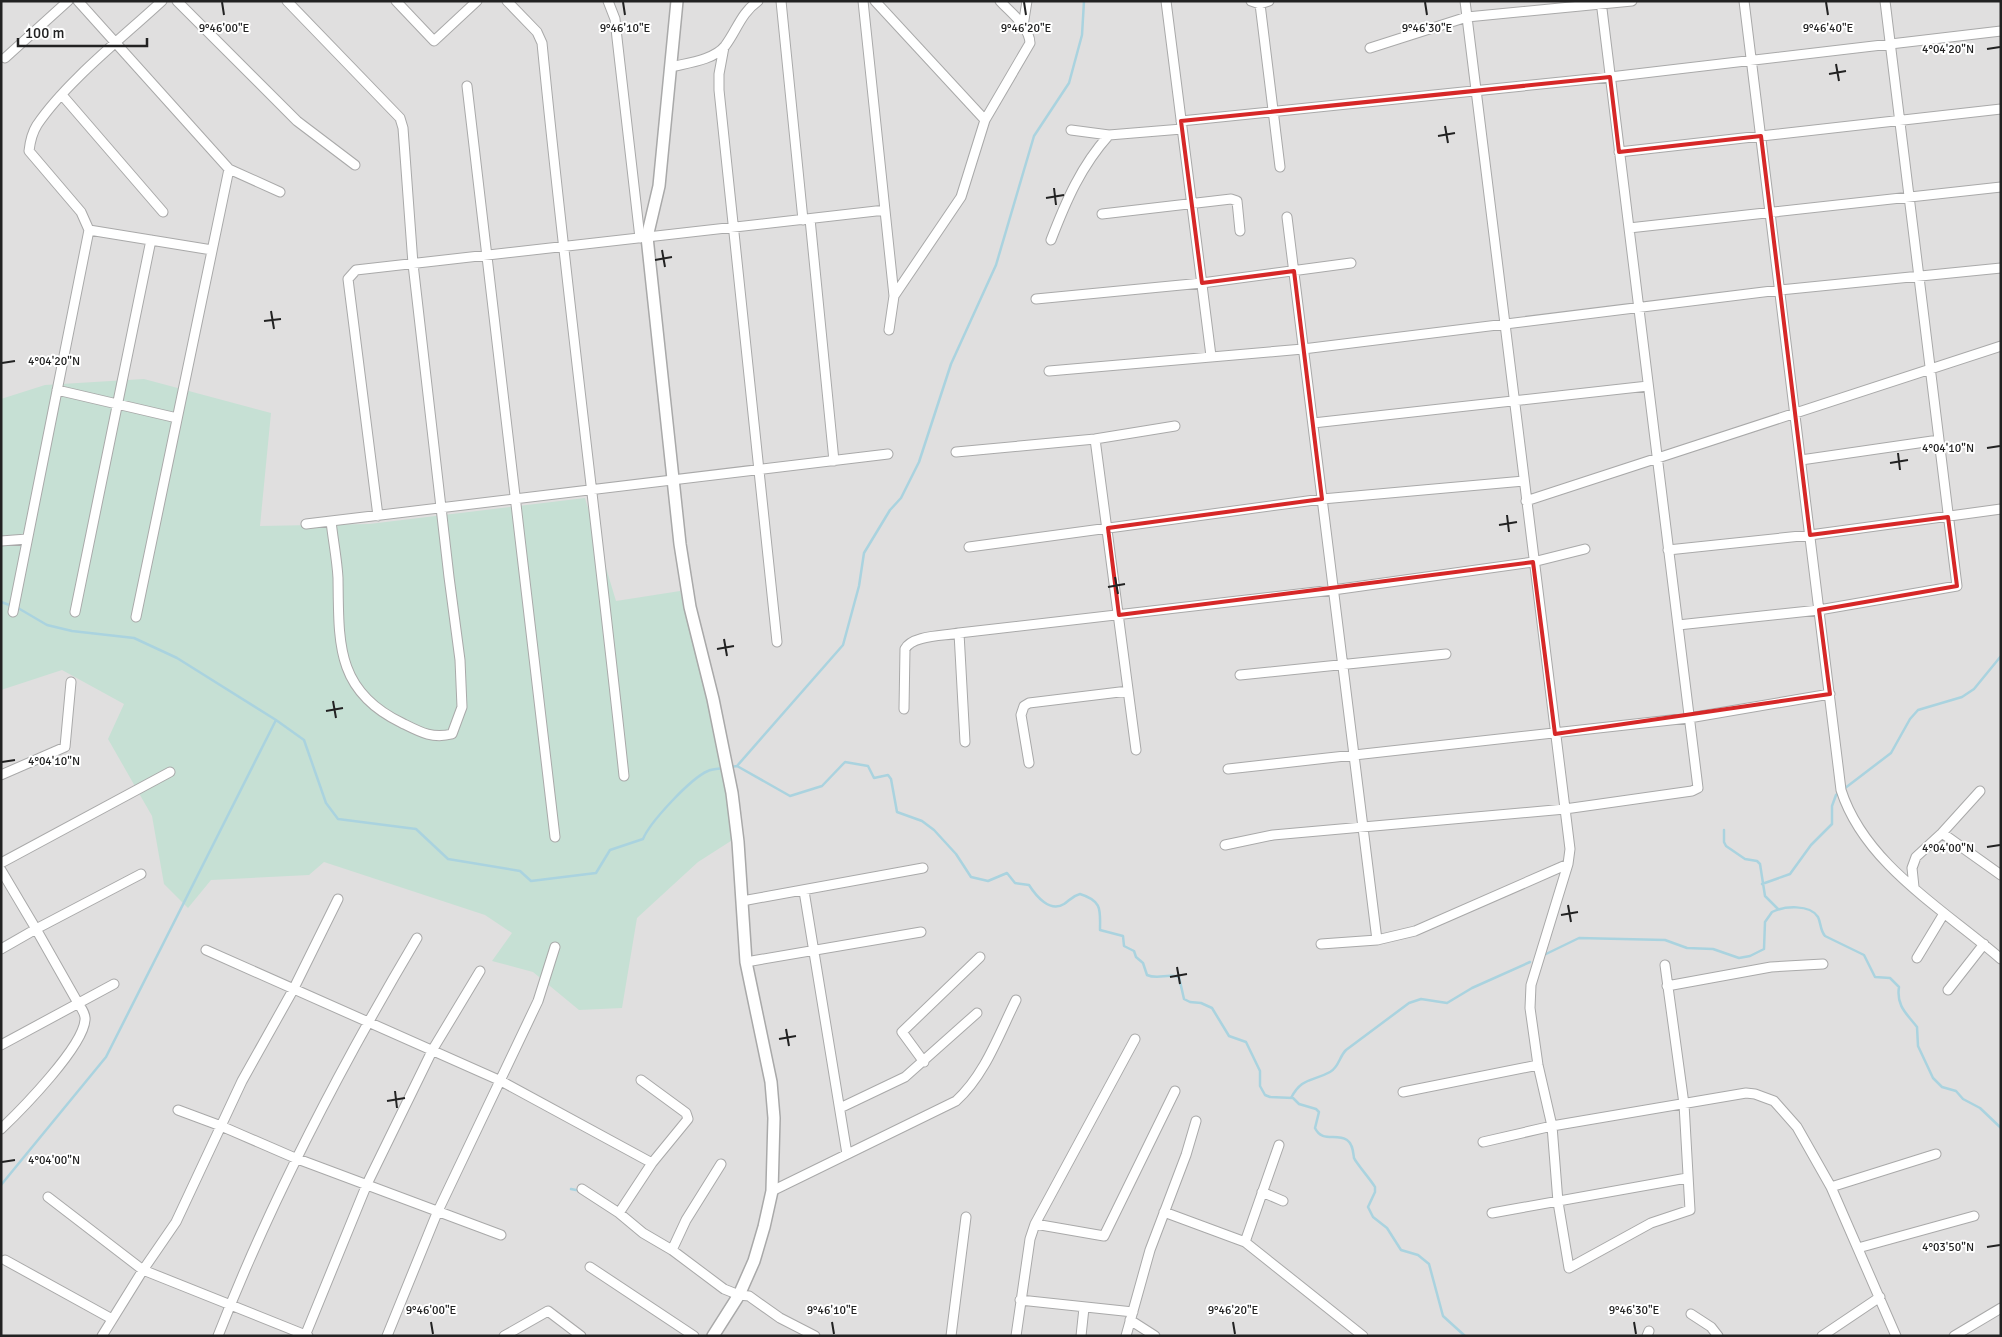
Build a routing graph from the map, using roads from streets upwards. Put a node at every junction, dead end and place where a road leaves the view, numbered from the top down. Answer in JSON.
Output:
{"nodes":[{"id":1,"x":68,"y":1,"type":"edge"},
{"id":2,"x":78,"y":1,"type":"edge"},
{"id":3,"x":162,"y":1,"type":"edge"},
{"id":4,"x":177,"y":1,"type":"edge"},
{"id":5,"x":287,"y":1,"type":"edge"},
{"id":6,"x":396,"y":1,"type":"edge"},
{"id":7,"x":477,"y":1,"type":"edge"},
{"id":8,"x":507,"y":1,"type":"edge"},
{"id":9,"x":608,"y":1,"type":"edge"},
{"id":10,"x":677,"y":1,"type":"edge"},
{"id":11,"x":781,"y":1,"type":"edge"},
{"id":12,"x":863,"y":1,"type":"edge"},
{"id":13,"x":875,"y":1,"type":"edge"},
{"id":14,"x":1000,"y":1,"type":"edge"},
{"id":15,"x":1027,"y":1,"type":"edge"},
{"id":16,"x":1166,"y":1,"type":"edge"},
{"id":17,"x":1269,"y":1,"type":"edge"},
{"id":18,"x":1465,"y":1,"type":"edge"},
{"id":19,"x":1632,"y":1,"type":"edge"},
{"id":20,"x":1744,"y":1,"type":"edge"},
{"id":21,"x":1885,"y":1,"type":"edge"},
{"id":22,"x":752,"y":3,"type":"edge"},
{"id":23,"x":1256,"y":3,"type":"edge"},
{"id":24,"x":1601,"y":3,"type":"edge"},
{"id":25,"x":1467,"y":17,"type":"junction"},
{"id":26,"x":1023,"y":26,"type":"junction"},
{"id":27,"x":2001,"y":31,"type":"edge"},
{"id":28,"x":116,"y":44,"type":"junction"},
{"id":29,"x":1890,"y":44,"type":"junction"},
{"id":30,"x":724,"y":47,"type":"junction"},
{"id":31,"x":1370,"y":48,"type":"dead end"},
{"id":32,"x":5,"y":58,"type":"dead end"},
{"id":33,"x":1752,"y":60,"type":"junction"},
{"id":34,"x":670,"y":67,"type":"junction"},
{"id":35,"x":1610,"y":77,"type":"junction"},
{"id":36,"x":467,"y":86,"type":"dead end"},
{"id":37,"x":1476,"y":92,"type":"junction"},
{"id":38,"x":62,"y":95,"type":"junction"},
{"id":39,"x":2001,"y":109,"type":"edge"},
{"id":40,"x":1273,"y":112,"type":"junction"},
{"id":41,"x":985,"y":120,"type":"junction"},
{"id":42,"x":1900,"y":120,"type":"junction"},
{"id":43,"x":1181,"y":125,"type":"junction"},
{"id":44,"x":1070,"y":130,"type":"dead end"},
{"id":45,"x":1109,"y":135,"type":"junction"},
{"id":46,"x":1761,"y":136,"type":"junction"},
{"id":47,"x":1619,"y":152,"type":"junction"},
{"id":48,"x":355,"y":165,"type":"dead end"},
{"id":49,"x":1280,"y":167,"type":"dead end"},
{"id":50,"x":229,"y":169,"type":"junction"},
{"id":51,"x":2001,"y":187,"type":"edge"},
{"id":52,"x":280,"y":192,"type":"dead end"},
{"id":53,"x":1909,"y":197,"type":"junction"},
{"id":54,"x":1192,"y":204,"type":"junction"},
{"id":55,"x":885,"y":210,"type":"junction"},
{"id":56,"x":163,"y":212,"type":"dead end"},
{"id":57,"x":1770,"y":212,"type":"junction"},
{"id":58,"x":1102,"y":214,"type":"dead end"},
{"id":59,"x":1287,"y":217,"type":"dead end"},
{"id":60,"x":806,"y":219,"type":"junction"},
{"id":61,"x":732,"y":228,"type":"junction"},
{"id":62,"x":1629,"y":228,"type":"junction"},
{"id":63,"x":89,"y":230,"type":"junction"},
{"id":64,"x":1240,"y":231,"type":"dead end"},
{"id":65,"x":643,"y":238,"type":"junction"},
{"id":66,"x":151,"y":240,"type":"junction"},
{"id":67,"x":1051,"y":240,"type":"dead end"},
{"id":68,"x":562,"y":247,"type":"junction"},
{"id":69,"x":212,"y":250,"type":"junction"},
{"id":70,"x":487,"y":256,"type":"junction"},
{"id":71,"x":1351,"y":263,"type":"dead end"},
{"id":72,"x":413,"y":264,"type":"junction"},
{"id":73,"x":2001,"y":268,"type":"edge"},
{"id":74,"x":1294,"y":271,"type":"junction"},
{"id":75,"x":1919,"y":277,"type":"junction"},
{"id":76,"x":1202,"y":283,"type":"junction"},
{"id":77,"x":1780,"y":290,"type":"junction"},
{"id":78,"x":894,"y":296,"type":"junction"},
{"id":79,"x":1036,"y":298,"type":"dead end"},
{"id":80,"x":1638,"y":308,"type":"junction"},
{"id":81,"x":1504,"y":324,"type":"junction"},
{"id":82,"x":889,"y":330,"type":"dead end"},
{"id":83,"x":2001,"y":346,"type":"edge"},
{"id":84,"x":1303,"y":349,"type":"junction"},
{"id":85,"x":1211,"y":356,"type":"junction"},
{"id":86,"x":1930,"y":368,"type":"junction"},
{"id":87,"x":1049,"y":371,"type":"dead end"},
{"id":88,"x":1648,"y":386,"type":"junction"},
{"id":89,"x":57,"y":390,"type":"junction"},
{"id":90,"x":1514,"y":402,"type":"junction"},
{"id":91,"x":118,"y":404,"type":"junction"},
{"id":92,"x":1795,"y":414,"type":"junction"},
{"id":93,"x":177,"y":418,"type":"junction"},
{"id":94,"x":1313,"y":423,"type":"junction"},
{"id":95,"x":1175,"y":426,"type":"dead end"},
{"id":96,"x":1095,"y":439,"type":"junction"},
{"id":97,"x":1939,"y":440,"type":"junction"},
{"id":98,"x":956,"y":452,"type":"dead end"},
{"id":99,"x":888,"y":454,"type":"dead end"},
{"id":100,"x":1657,"y":458,"type":"junction"},
{"id":101,"x":1801,"y":460,"type":"junction"},
{"id":102,"x":834,"y":461,"type":"junction"},
{"id":103,"x":758,"y":470,"type":"junction"},
{"id":104,"x":673,"y":480,"type":"junction"},
{"id":105,"x":1524,"y":480,"type":"junction"},
{"id":106,"x":593,"y":490,"type":"junction"},
{"id":107,"x":515,"y":499,"type":"junction"},
{"id":108,"x":1322,"y":499,"type":"junction"},
{"id":109,"x":1526,"y":501,"type":"junction"},
{"id":110,"x":441,"y":508,"type":"junction"},
{"id":111,"x":2001,"y":509,"type":"edge"},
{"id":112,"x":378,"y":516,"type":"junction"},
{"id":113,"x":1948,"y":517,"type":"junction"},
{"id":114,"x":331,"y":521,"type":"junction"},
{"id":115,"x":306,"y":524,"type":"dead end"},
{"id":116,"x":1108,"y":528,"type":"junction"},
{"id":117,"x":1810,"y":535,"type":"junction"},
{"id":118,"x":27,"y":539,"type":"junction"},
{"id":119,"x":1,"y":540,"type":"edge"},
{"id":120,"x":969,"y":547,"type":"dead end"},
{"id":121,"x":1585,"y":549,"type":"dead end"},
{"id":122,"x":1668,"y":550,"type":"junction"},
{"id":123,"x":1533,"y":562,"type":"junction"},
{"id":124,"x":1333,"y":590,"type":"junction"},
{"id":125,"x":1819,"y":610,"type":"junction"},
{"id":126,"x":13,"y":612,"type":"dead end"},
{"id":127,"x":75,"y":612,"type":"dead end"},
{"id":128,"x":1118,"y":615,"type":"junction"},
{"id":129,"x":136,"y":617,"type":"dead end"},
{"id":130,"x":1678,"y":625,"type":"junction"},
{"id":131,"x":959,"y":633,"type":"junction"},
{"id":132,"x":777,"y":642,"type":"dead end"},
{"id":133,"x":1446,"y":654,"type":"dead end"},
{"id":134,"x":1342,"y":664,"type":"junction"},
{"id":135,"x":1240,"y":675,"type":"dead end"},
{"id":136,"x":70,"y":682,"type":"dead end"},
{"id":137,"x":1128,"y":690,"type":"junction"},
{"id":138,"x":1830,"y":694,"type":"junction"},
{"id":139,"x":904,"y":709,"type":"dead end"},
{"id":140,"x":1689,"y":718,"type":"junction"},
{"id":141,"x":1555,"y":734,"type":"junction"},
{"id":142,"x":965,"y":742,"type":"dead end"},
{"id":143,"x":1136,"y":750,"type":"dead end"},
{"id":144,"x":1354,"y":756,"type":"junction"},
{"id":145,"x":1029,"y":763,"type":"dead end"},
{"id":146,"x":1228,"y":769,"type":"dead end"},
{"id":147,"x":170,"y":772,"type":"dead end"},
{"id":148,"x":1,"y":775,"type":"edge"},
{"id":149,"x":624,"y":776,"type":"dead end"},
{"id":150,"x":1980,"y":791,"type":"dead end"},
{"id":151,"x":1564,"y":810,"type":"junction"},
{"id":152,"x":1363,"y":829,"type":"junction"},
{"id":153,"x":1942,"y":833,"type":"junction"},
{"id":154,"x":555,"y":837,"type":"dead end"},
{"id":155,"x":1225,"y":845,"type":"dead end"},
{"id":156,"x":1,"y":863,"type":"edge"},
{"id":157,"x":1568,"y":864,"type":"junction"},
{"id":158,"x":923,"y":868,"type":"dead end"},
{"id":159,"x":1,"y":870,"type":"edge"},
{"id":160,"x":141,"y":874,"type":"dead end"},
{"id":161,"x":2001,"y":875,"type":"edge"},
{"id":162,"x":1914,"y":887,"type":"junction"},
{"id":163,"x":804,"y":891,"type":"junction"},
{"id":164,"x":338,"y":899,"type":"dead end"},
{"id":165,"x":742,"y":901,"type":"junction"},
{"id":166,"x":1944,"y":915,"type":"junction"},
{"id":167,"x":36,"y":929,"type":"junction"},
{"id":168,"x":921,"y":932,"type":"dead end"},
{"id":169,"x":417,"y":938,"type":"dead end"},
{"id":170,"x":1377,"y":940,"type":"junction"},
{"id":171,"x":1321,"y":944,"type":"dead end"},
{"id":172,"x":1984,"y":944,"type":"junction"},
{"id":173,"x":555,"y":947,"type":"dead end"},
{"id":174,"x":1,"y":949,"type":"edge"},
{"id":175,"x":206,"y":950,"type":"dead end"},
{"id":176,"x":814,"y":950,"type":"junction"},
{"id":177,"x":980,"y":957,"type":"dead end"},
{"id":178,"x":1917,"y":958,"type":"dead end"},
{"id":179,"x":2001,"y":959,"type":"edge"},
{"id":180,"x":746,"y":962,"type":"junction"},
{"id":181,"x":1665,"y":964,"type":"dead end"},
{"id":182,"x":1823,"y":964,"type":"dead end"},
{"id":183,"x":480,"y":971,"type":"dead end"},
{"id":184,"x":114,"y":984,"type":"dead end"},
{"id":185,"x":1668,"y":986,"type":"junction"},
{"id":186,"x":293,"y":990,"type":"junction"},
{"id":187,"x":1948,"y":990,"type":"dead end"},
{"id":188,"x":1016,"y":1000,"type":"dead end"},
{"id":189,"x":78,"y":1003,"type":"junction"},
{"id":190,"x":977,"y":1013,"type":"dead end"},
{"id":191,"x":367,"y":1023,"type":"junction"},
{"id":192,"x":1135,"y":1039,"type":"dead end"},
{"id":193,"x":1,"y":1045,"type":"edge"},
{"id":194,"x":433,"y":1050,"type":"junction"},
{"id":195,"x":924,"y":1062,"type":"junction"},
{"id":196,"x":1538,"y":1066,"type":"junction"},
{"id":197,"x":641,"y":1080,"type":"dead end"},
{"id":198,"x":501,"y":1081,"type":"junction"},
{"id":199,"x":1174,"y":1092,"type":"dead end"},
{"id":200,"x":1403,"y":1092,"type":"dead end"},
{"id":201,"x":1684,"y":1104,"type":"junction"},
{"id":202,"x":840,"y":1108,"type":"junction"},
{"id":203,"x":178,"y":1110,"type":"dead end"},
{"id":204,"x":1196,"y":1121,"type":"dead end"},
{"id":205,"x":222,"y":1126,"type":"junction"},
{"id":206,"x":1552,"y":1126,"type":"junction"},
{"id":207,"x":1,"y":1130,"type":"edge"},
{"id":208,"x":1483,"y":1142,"type":"dead end"},
{"id":209,"x":1280,"y":1145,"type":"dead end"},
{"id":210,"x":846,"y":1154,"type":"junction"},
{"id":211,"x":1936,"y":1154,"type":"dead end"},
{"id":212,"x":295,"y":1158,"type":"junction"},
{"id":213,"x":652,"y":1163,"type":"junction"},
{"id":214,"x":721,"y":1164,"type":"dead end"},
{"id":215,"x":1687,"y":1178,"type":"junction"},
{"id":216,"x":367,"y":1184,"type":"junction"},
{"id":217,"x":1831,"y":1188,"type":"junction"},
{"id":218,"x":582,"y":1189,"type":"dead end"},
{"id":219,"x":772,"y":1191,"type":"junction"},
{"id":220,"x":1262,"y":1192,"type":"junction"},
{"id":221,"x":48,"y":1197,"type":"dead end"},
{"id":222,"x":1283,"y":1201,"type":"dead end"},
{"id":223,"x":1558,"y":1202,"type":"junction"},
{"id":224,"x":1164,"y":1212,"type":"junction"},
{"id":225,"x":437,"y":1213,"type":"junction"},
{"id":226,"x":619,"y":1213,"type":"junction"},
{"id":227,"x":1492,"y":1213,"type":"dead end"},
{"id":228,"x":1974,"y":1216,"type":"dead end"},
{"id":229,"x":966,"y":1218,"type":"dead end"},
{"id":230,"x":1035,"y":1224,"type":"junction"},
{"id":231,"x":501,"y":1235,"type":"dead end"},
{"id":232,"x":1245,"y":1242,"type":"junction"},
{"id":233,"x":1858,"y":1248,"type":"junction"},
{"id":234,"x":672,"y":1250,"type":"junction"},
{"id":235,"x":5,"y":1260,"type":"dead end"},
{"id":236,"x":590,"y":1267,"type":"dead end"},
{"id":237,"x":143,"y":1270,"type":"junction"},
{"id":238,"x":739,"y":1295,"type":"junction"},
{"id":239,"x":1880,"y":1297,"type":"junction"},
{"id":240,"x":1020,"y":1300,"type":"junction"},
{"id":241,"x":230,"y":1304,"type":"junction"},
{"id":242,"x":1084,"y":1308,"type":"junction"},
{"id":243,"x":2001,"y":1308,"type":"edge"},
{"id":244,"x":1691,"y":1314,"type":"dead end"},
{"id":245,"x":1131,"y":1316,"type":"junction"},
{"id":246,"x":112,"y":1319,"type":"junction"},
{"id":247,"x":306,"y":1335,"type":"edge"},
{"id":248,"x":102,"y":1336,"type":"edge"},
{"id":249,"x":218,"y":1336,"type":"edge"},
{"id":250,"x":387,"y":1336,"type":"edge"},
{"id":251,"x":504,"y":1336,"type":"edge"},
{"id":252,"x":581,"y":1336,"type":"edge"},
{"id":253,"x":694,"y":1336,"type":"edge"},
{"id":254,"x":713,"y":1336,"type":"edge"},
{"id":255,"x":815,"y":1336,"type":"edge"},
{"id":256,"x":951,"y":1336,"type":"edge"},
{"id":257,"x":1016,"y":1336,"type":"edge"},
{"id":258,"x":1081,"y":1336,"type":"edge"},
{"id":259,"x":1126,"y":1336,"type":"edge"},
{"id":260,"x":1155,"y":1336,"type":"edge"},
{"id":261,"x":1363,"y":1336,"type":"edge"},
{"id":262,"x":1718,"y":1336,"type":"edge"},
{"id":263,"x":1822,"y":1336,"type":"edge"},
{"id":264,"x":1896,"y":1336,"type":"edge"},
{"id":265,"x":1954,"y":1336,"type":"edge"}],
"edges":[{"from":1,"to":32,"type":"street"},
{"from":2,"to":28,"type":"street"},
{"from":3,"to":28,"type":"street"},
{"from":4,"to":48,"type":"street"},
{"from":5,"to":72,"type":"street"},
{"from":6,"to":7,"type":"street"},
{"from":8,"to":68,"type":"street"},
{"from":9,"to":65,"type":"street"},
{"from":10,"to":34,"type":"street"},
{"from":11,"to":60,"type":"street"},
{"from":12,"to":55,"type":"street"},
{"from":13,"to":41,"type":"street"},
{"from":14,"to":26,"type":"street"},
{"from":15,"to":26,"type":"street"},
{"from":16,"to":43,"type":"street"},
{"from":17,"to":23,"type":"street"},
{"from":18,"to":25,"type":"street"},
{"from":19,"to":24,"type":"street"},
{"from":20,"to":33,"type":"street"},
{"from":21,"to":29,"type":"street"},
{"from":22,"to":30,"type":"street"},
{"from":23,"to":40,"type":"street"},
{"from":24,"to":25,"type":"street"},
{"from":24,"to":35,"type":"street"},
{"from":25,"to":31,"type":"street"},
{"from":25,"to":37,"type":"street"},
{"from":26,"to":41,"type":"street"},
{"from":27,"to":29,"type":"street"},
{"from":28,"to":38,"type":"street"},
{"from":28,"to":50,"type":"street"},
{"from":29,"to":33,"type":"street"},
{"from":29,"to":42,"type":"street"},
{"from":30,"to":34,"type":"street"},
{"from":30,"to":61,"type":"street"},
{"from":33,"to":35,"type":"street"},
{"from":33,"to":46,"type":"street"},
{"from":34,"to":65,"type":"street"},
{"from":35,"to":37,"type":"street"},
{"from":35,"to":47,"type":"street"},
{"from":36,"to":70,"type":"street"},
{"from":37,"to":40,"type":"street"},
{"from":37,"to":81,"type":"street"},
{"from":38,"to":56,"type":"street"},
{"from":38,"to":63,"type":"street"},
{"from":39,"to":42,"type":"street"},
{"from":40,"to":43,"type":"street"},
{"from":40,"to":49,"type":"street"},
{"from":41,"to":78,"type":"street"},
{"from":42,"to":46,"type":"street"},
{"from":42,"to":53,"type":"street"},
{"from":43,"to":45,"type":"street"},
{"from":43,"to":54,"type":"street"},
{"from":44,"to":45,"type":"street"},
{"from":45,"to":67,"type":"street"},
{"from":46,"to":47,"type":"street"},
{"from":46,"to":57,"type":"street"},
{"from":47,"to":62,"type":"street"},
{"from":50,"to":52,"type":"street"},
{"from":50,"to":69,"type":"street"},
{"from":51,"to":53,"type":"street"},
{"from":53,"to":57,"type":"street"},
{"from":53,"to":75,"type":"street"},
{"from":54,"to":58,"type":"street"},
{"from":54,"to":64,"type":"street"},
{"from":54,"to":76,"type":"street"},
{"from":55,"to":60,"type":"street"},
{"from":55,"to":78,"type":"street"},
{"from":57,"to":62,"type":"street"},
{"from":57,"to":77,"type":"street"},
{"from":59,"to":74,"type":"street"},
{"from":60,"to":61,"type":"street"},
{"from":60,"to":102,"type":"street"},
{"from":61,"to":65,"type":"street"},
{"from":61,"to":103,"type":"street"},
{"from":62,"to":80,"type":"street"},
{"from":63,"to":66,"type":"street"},
{"from":63,"to":89,"type":"street"},
{"from":65,"to":68,"type":"street"},
{"from":65,"to":104,"type":"street"},
{"from":66,"to":69,"type":"street"},
{"from":66,"to":91,"type":"street"},
{"from":68,"to":70,"type":"street"},
{"from":68,"to":106,"type":"street"},
{"from":69,"to":93,"type":"street"},
{"from":70,"to":72,"type":"street"},
{"from":70,"to":107,"type":"street"},
{"from":71,"to":74,"type":"street"},
{"from":72,"to":110,"type":"street"},
{"from":72,"to":112,"type":"street"},
{"from":73,"to":75,"type":"street"},
{"from":74,"to":76,"type":"street"},
{"from":74,"to":84,"type":"street"},
{"from":75,"to":77,"type":"street"},
{"from":75,"to":86,"type":"street"},
{"from":76,"to":79,"type":"street"},
{"from":76,"to":85,"type":"street"},
{"from":77,"to":80,"type":"street"},
{"from":77,"to":92,"type":"street"},
{"from":78,"to":82,"type":"street"},
{"from":80,"to":81,"type":"street"},
{"from":80,"to":88,"type":"street"},
{"from":81,"to":84,"type":"street"},
{"from":81,"to":90,"type":"street"},
{"from":83,"to":86,"type":"street"},
{"from":84,"to":85,"type":"street"},
{"from":84,"to":94,"type":"street"},
{"from":85,"to":87,"type":"street"},
{"from":86,"to":92,"type":"street"},
{"from":86,"to":97,"type":"street"},
{"from":88,"to":90,"type":"street"},
{"from":88,"to":100,"type":"street"},
{"from":89,"to":91,"type":"street"},
{"from":89,"to":118,"type":"street"},
{"from":90,"to":94,"type":"street"},
{"from":90,"to":105,"type":"street"},
{"from":91,"to":93,"type":"street"},
{"from":91,"to":127,"type":"street"},
{"from":92,"to":100,"type":"street"},
{"from":92,"to":101,"type":"street"},
{"from":93,"to":129,"type":"street"},
{"from":94,"to":108,"type":"street"},
{"from":95,"to":96,"type":"street"},
{"from":96,"to":98,"type":"street"},
{"from":96,"to":116,"type":"street"},
{"from":97,"to":101,"type":"street"},
{"from":97,"to":113,"type":"street"},
{"from":99,"to":102,"type":"street"},
{"from":100,"to":109,"type":"street"},
{"from":100,"to":122,"type":"street"},
{"from":101,"to":117,"type":"street"},
{"from":102,"to":103,"type":"street"},
{"from":103,"to":104,"type":"street"},
{"from":103,"to":132,"type":"street"},
{"from":104,"to":106,"type":"street"},
{"from":104,"to":165,"type":"street"},
{"from":105,"to":108,"type":"street"},
{"from":105,"to":109,"type":"street"},
{"from":106,"to":107,"type":"street"},
{"from":106,"to":149,"type":"street"},
{"from":107,"to":110,"type":"street"},
{"from":107,"to":154,"type":"street"},
{"from":108,"to":116,"type":"street"},
{"from":108,"to":124,"type":"street"},
{"from":109,"to":123,"type":"street"},
{"from":110,"to":112,"type":"street"},
{"from":110,"to":114,"type":"street"},
{"from":111,"to":113,"type":"street"},
{"from":112,"to":114,"type":"street"},
{"from":113,"to":117,"type":"street"},
{"from":113,"to":125,"type":"street"},
{"from":114,"to":115,"type":"street"},
{"from":116,"to":120,"type":"street"},
{"from":116,"to":128,"type":"street"},
{"from":117,"to":122,"type":"street"},
{"from":117,"to":125,"type":"street"},
{"from":118,"to":119,"type":"street"},
{"from":118,"to":126,"type":"street"},
{"from":121,"to":123,"type":"street"},
{"from":122,"to":130,"type":"street"},
{"from":123,"to":124,"type":"street"},
{"from":123,"to":141,"type":"street"},
{"from":124,"to":128,"type":"street"},
{"from":124,"to":134,"type":"street"},
{"from":125,"to":130,"type":"street"},
{"from":125,"to":138,"type":"street"},
{"from":128,"to":131,"type":"street"},
{"from":128,"to":137,"type":"street"},
{"from":130,"to":140,"type":"street"},
{"from":131,"to":139,"type":"street"},
{"from":131,"to":142,"type":"street"},
{"from":133,"to":134,"type":"street"},
{"from":134,"to":135,"type":"street"},
{"from":134,"to":144,"type":"street"},
{"from":136,"to":148,"type":"street"},
{"from":137,"to":143,"type":"street"},
{"from":137,"to":145,"type":"street"},
{"from":138,"to":140,"type":"street"},
{"from":138,"to":162,"type":"street"},
{"from":140,"to":141,"type":"street"},
{"from":140,"to":151,"type":"street"},
{"from":141,"to":144,"type":"street"},
{"from":141,"to":151,"type":"street"},
{"from":144,"to":146,"type":"street"},
{"from":144,"to":152,"type":"street"},
{"from":147,"to":156,"type":"street"},
{"from":150,"to":153,"type":"street"},
{"from":151,"to":152,"type":"street"},
{"from":151,"to":157,"type":"street"},
{"from":152,"to":155,"type":"street"},
{"from":152,"to":170,"type":"street"},
{"from":153,"to":161,"type":"street"},
{"from":153,"to":162,"type":"street"},
{"from":157,"to":170,"type":"street"},
{"from":157,"to":196,"type":"street"},
{"from":158,"to":163,"type":"street"},
{"from":159,"to":167,"type":"street"},
{"from":160,"to":167,"type":"street"},
{"from":162,"to":166,"type":"street"},
{"from":163,"to":165,"type":"street"},
{"from":163,"to":176,"type":"street"},
{"from":164,"to":186,"type":"street"},
{"from":165,"to":180,"type":"street"},
{"from":166,"to":172,"type":"street"},
{"from":166,"to":178,"type":"street"},
{"from":167,"to":174,"type":"street"},
{"from":167,"to":189,"type":"street"},
{"from":168,"to":176,"type":"street"},
{"from":169,"to":191,"type":"street"},
{"from":170,"to":171,"type":"street"},
{"from":172,"to":179,"type":"street"},
{"from":172,"to":187,"type":"street"},
{"from":173,"to":198,"type":"street"},
{"from":175,"to":186,"type":"street"},
{"from":176,"to":180,"type":"street"},
{"from":176,"to":202,"type":"street"},
{"from":177,"to":195,"type":"street"},
{"from":180,"to":219,"type":"street"},
{"from":181,"to":185,"type":"street"},
{"from":182,"to":185,"type":"street"},
{"from":183,"to":194,"type":"street"},
{"from":184,"to":189,"type":"street"},
{"from":185,"to":201,"type":"street"},
{"from":186,"to":191,"type":"street"},
{"from":186,"to":205,"type":"street"},
{"from":188,"to":210,"type":"street"},
{"from":189,"to":193,"type":"street"},
{"from":189,"to":207,"type":"street"},
{"from":190,"to":195,"type":"street"},
{"from":191,"to":194,"type":"street"},
{"from":191,"to":212,"type":"street"},
{"from":192,"to":230,"type":"street"},
{"from":194,"to":198,"type":"street"},
{"from":194,"to":216,"type":"street"},
{"from":195,"to":202,"type":"street"},
{"from":196,"to":200,"type":"street"},
{"from":196,"to":206,"type":"street"},
{"from":197,"to":213,"type":"street"},
{"from":198,"to":213,"type":"street"},
{"from":198,"to":225,"type":"street"},
{"from":199,"to":230,"type":"street"},
{"from":201,"to":206,"type":"street"},
{"from":201,"to":215,"type":"street"},
{"from":201,"to":217,"type":"street"},
{"from":202,"to":210,"type":"street"},
{"from":203,"to":205,"type":"street"},
{"from":204,"to":224,"type":"street"},
{"from":205,"to":212,"type":"street"},
{"from":205,"to":237,"type":"street"},
{"from":206,"to":208,"type":"street"},
{"from":206,"to":223,"type":"street"},
{"from":209,"to":220,"type":"street"},
{"from":210,"to":219,"type":"street"},
{"from":211,"to":217,"type":"street"},
{"from":212,"to":216,"type":"street"},
{"from":212,"to":241,"type":"street"},
{"from":213,"to":226,"type":"street"},
{"from":214,"to":234,"type":"street"},
{"from":215,"to":223,"type":"street"},
{"from":215,"to":223,"type":"street"},
{"from":216,"to":225,"type":"street"},
{"from":216,"to":247,"type":"street"},
{"from":217,"to":233,"type":"street"},
{"from":218,"to":226,"type":"street"},
{"from":219,"to":238,"type":"street"},
{"from":220,"to":222,"type":"street"},
{"from":220,"to":232,"type":"street"},
{"from":221,"to":237,"type":"street"},
{"from":223,"to":227,"type":"street"},
{"from":224,"to":232,"type":"street"},
{"from":224,"to":245,"type":"street"},
{"from":225,"to":231,"type":"street"},
{"from":225,"to":250,"type":"street"},
{"from":226,"to":234,"type":"street"},
{"from":228,"to":233,"type":"street"},
{"from":229,"to":256,"type":"street"},
{"from":230,"to":240,"type":"street"},
{"from":232,"to":261,"type":"street"},
{"from":233,"to":239,"type":"street"},
{"from":234,"to":238,"type":"street"},
{"from":235,"to":246,"type":"street"},
{"from":236,"to":253,"type":"street"},
{"from":237,"to":241,"type":"street"},
{"from":237,"to":246,"type":"street"},
{"from":238,"to":254,"type":"street"},
{"from":238,"to":255,"type":"street"},
{"from":239,"to":263,"type":"street"},
{"from":239,"to":264,"type":"street"},
{"from":240,"to":242,"type":"street"},
{"from":240,"to":257,"type":"street"},
{"from":241,"to":247,"type":"street"},
{"from":241,"to":249,"type":"street"},
{"from":242,"to":245,"type":"street"},
{"from":242,"to":258,"type":"street"},
{"from":243,"to":265,"type":"street"},
{"from":244,"to":262,"type":"street"},
{"from":245,"to":259,"type":"street"},
{"from":245,"to":260,"type":"street"},
{"from":246,"to":248,"type":"street"},
{"from":251,"to":252,"type":"street"}]}
